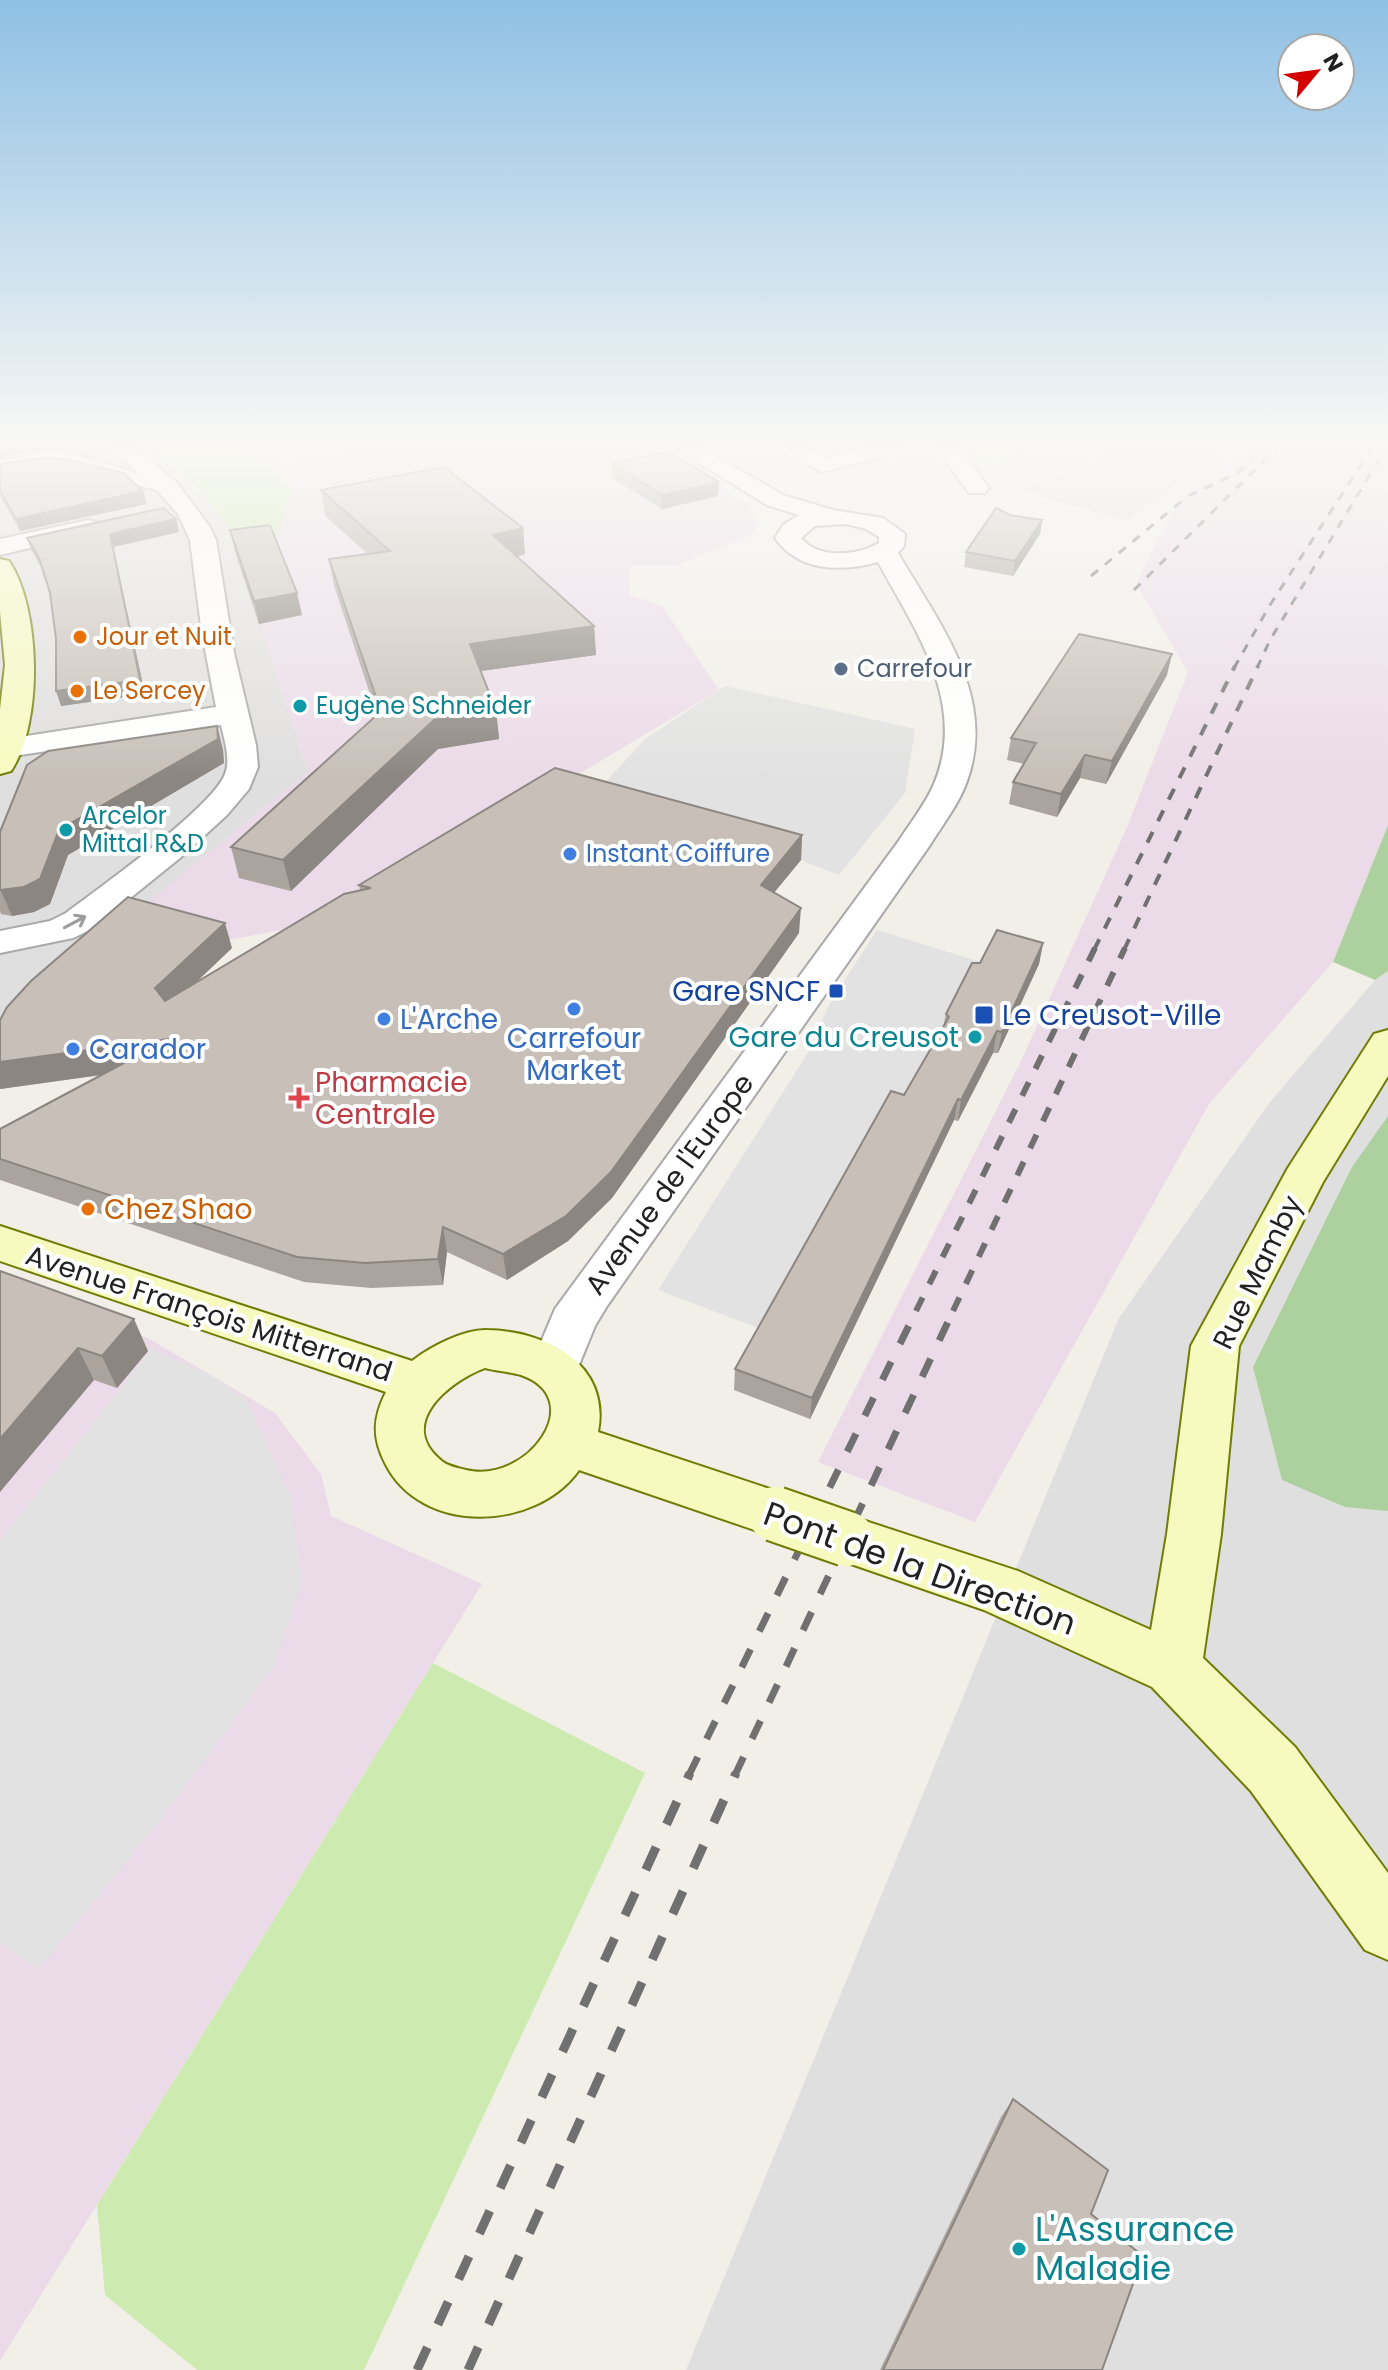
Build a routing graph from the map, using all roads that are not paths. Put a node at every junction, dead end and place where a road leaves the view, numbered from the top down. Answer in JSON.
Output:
{"nodes":[{"id":1,"x":206,"y":559,"type":"edge"},
{"id":2,"x":829,"y":559,"type":"edge"},
{"id":3,"x":851,"y":559,"type":"edge"},
{"id":4,"x":888,"y":559,"type":"edge"},
{"id":5,"x":844,"y":560,"type":"junction"},
{"id":6,"x":0,"y":567,"type":"edge"},
{"id":7,"x":905,"y":590,"type":"junction"},
{"id":8,"x":10,"y":644,"type":"edge"},
{"id":9,"x":232,"y":714,"type":"junction"},
{"id":10,"x":2,"y":754,"type":"edge"},
{"id":11,"x":0,"y":942,"type":"edge"},
{"id":12,"x":1388,"y":1043,"type":"edge"},
{"id":13,"x":0,"y":1243,"type":"edge"},
{"id":14,"x":555,"y":1368,"type":"junction"},
{"id":15,"x":418,"y":1383,"type":"junction"},
{"id":16,"x":592,"y":1452,"type":"junction"},
{"id":17,"x":1173,"y":1668,"type":"junction"},
{"id":18,"x":1388,"y":1927,"type":"edge"}],
"edges":[{"from":1,"to":9,"type":"street"},
{"from":2,"to":5,"type":"street"},
{"from":3,"to":5,"type":"street"},
{"from":4,"to":7,"type":"street","name":"Avenue de l'Europe"},
{"from":5,"to":7,"type":"street"},
{"from":6,"to":8,"type":"main road"},
{"from":7,"to":14,"type":"street","name":"Avenue de l'Europe"},
{"from":8,"to":10,"type":"main road"},
{"from":9,"to":10,"type":"street"},
{"from":11,"to":9,"type":"street","one_way":true},
{"from":12,"to":17,"type":"main road","name":"Rue Mamby"},
{"from":13,"to":15,"type":"main road","name":"Avenue François Mitterrand"},
{"from":14,"to":15,"type":"main road"},
{"from":14,"to":16,"type":"main road"},
{"from":15,"to":16,"type":"main road"},
{"from":16,"to":17,"type":"main road","name":"Pont de la Direction","bridge":true},
{"from":17,"to":18,"type":"main road","name":"Pont de la Direction"}]}
